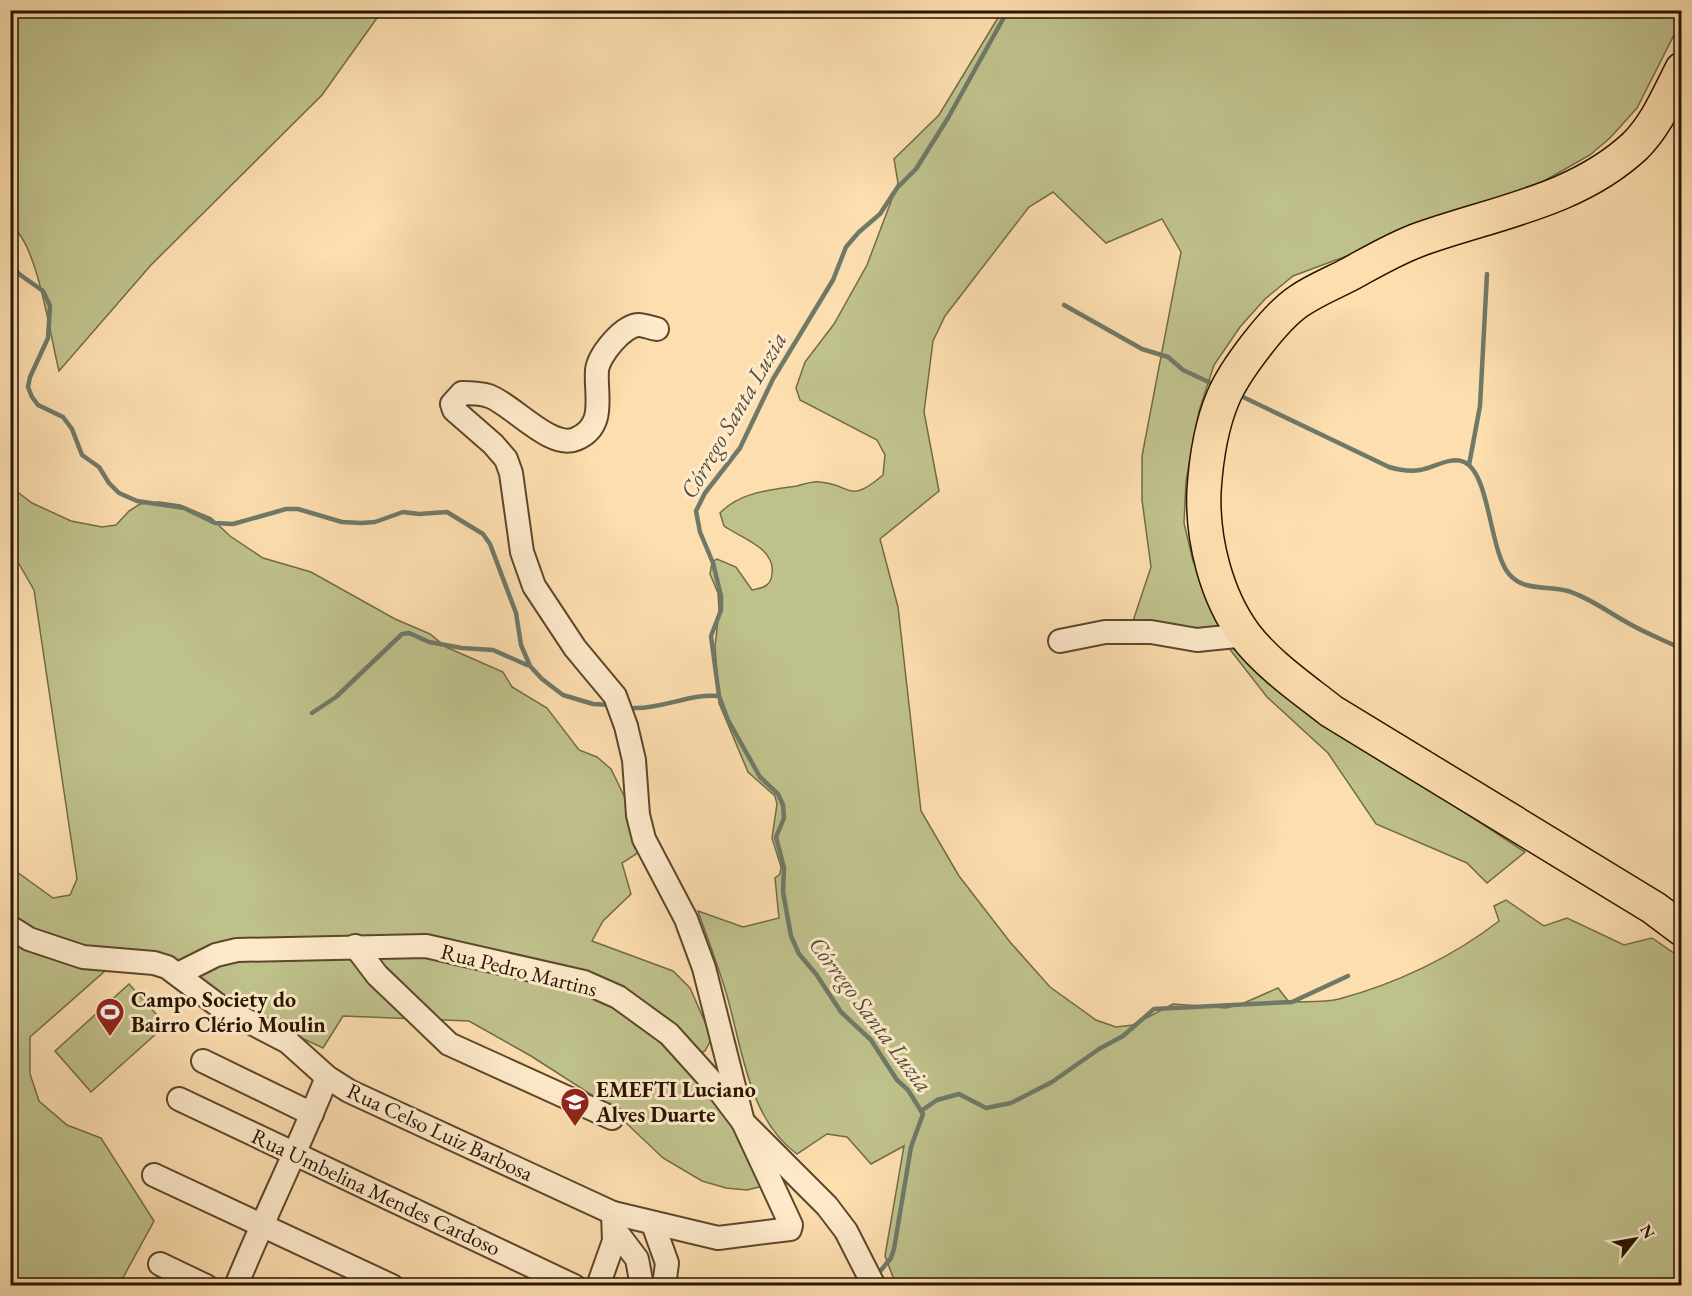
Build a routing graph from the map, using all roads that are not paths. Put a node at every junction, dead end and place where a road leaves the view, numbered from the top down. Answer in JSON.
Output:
{"nodes":[{"id":1,"x":1682,"y":69,"type":"edge"},
{"id":2,"x":657,"y":329,"type":"dead end"},
{"id":3,"x":1246,"y":635,"type":"junction"},
{"id":4,"x":1060,"y":641,"type":"dead end"},
{"id":5,"x":10,"y":927,"type":"edge"},
{"id":6,"x":1682,"y":929,"type":"edge"},
{"id":7,"x":356,"y":946,"type":"junction"},
{"id":8,"x":178,"y":974,"type":"junction"},
{"id":9,"x":203,"y":1061,"type":"dead end"},
{"id":10,"x":327,"y":1077,"type":"junction"},
{"id":11,"x":179,"y":1099,"type":"dead end"},
{"id":12,"x":312,"y":1114,"type":"junction"},
{"id":13,"x":612,"y":1118,"type":"dead end"},
{"id":14,"x":743,"y":1122,"type":"junction"},
{"id":15,"x":296,"y":1155,"type":"junction"},
{"id":16,"x":154,"y":1175,"type":"dead end"},
{"id":17,"x":614,"y":1221,"type":"junction"},
{"id":18,"x":653,"y":1224,"type":"junction"},
{"id":19,"x":261,"y":1226,"type":"junction"},
{"id":20,"x":160,"y":1264,"type":"dead end"},
{"id":21,"x":871,"y":1278,"type":"edge"},
{"id":22,"x":206,"y":1286,"type":"edge"},
{"id":23,"x":236,"y":1286,"type":"edge"},
{"id":24,"x":392,"y":1286,"type":"edge"},
{"id":25,"x":574,"y":1286,"type":"edge"},
{"id":26,"x":598,"y":1286,"type":"edge"},
{"id":27,"x":642,"y":1286,"type":"edge"},
{"id":28,"x":664,"y":1286,"type":"edge"}],
"edges":[{"from":1,"to":3,"type":"highway"},
{"from":2,"to":14,"type":"street"},
{"from":3,"to":4,"type":"street"},
{"from":3,"to":6,"type":"highway"},
{"from":5,"to":8,"type":"street","name":"Rua Celso Luiz Barbosa"},
{"from":7,"to":8,"type":"street","name":"Rua Pedro Martins"},
{"from":7,"to":13,"type":"street"},
{"from":7,"to":14,"type":"street","name":"Rua Pedro Martins"},
{"from":8,"to":10,"type":"street","name":"Rua Celso Luiz Barbosa"},
{"from":9,"to":12,"type":"street"},
{"from":10,"to":12,"type":"street"},
{"from":10,"to":17,"type":"street","name":"Rua Celso Luiz Barbosa"},
{"from":11,"to":15,"type":"street","name":"Rua Umbelina Mendes Cardoso"},
{"from":12,"to":15,"type":"street"},
{"from":14,"to":18,"type":"street","name":"Rua Celso Luiz Barbosa"},
{"from":14,"to":21,"type":"street","name":"Rua Pedro Martins"},
{"from":15,"to":19,"type":"street"},
{"from":15,"to":25,"type":"street","name":"Rua Umbelina Mendes Cardoso"},
{"from":16,"to":19,"type":"street"},
{"from":17,"to":18,"type":"street","name":"Rua Celso Luiz Barbosa"},
{"from":17,"to":26,"type":"street"},
{"from":17,"to":27,"type":"street"},
{"from":18,"to":28,"type":"street"},
{"from":19,"to":23,"type":"street"},
{"from":19,"to":24,"type":"street"},
{"from":20,"to":22,"type":"street"}]}
